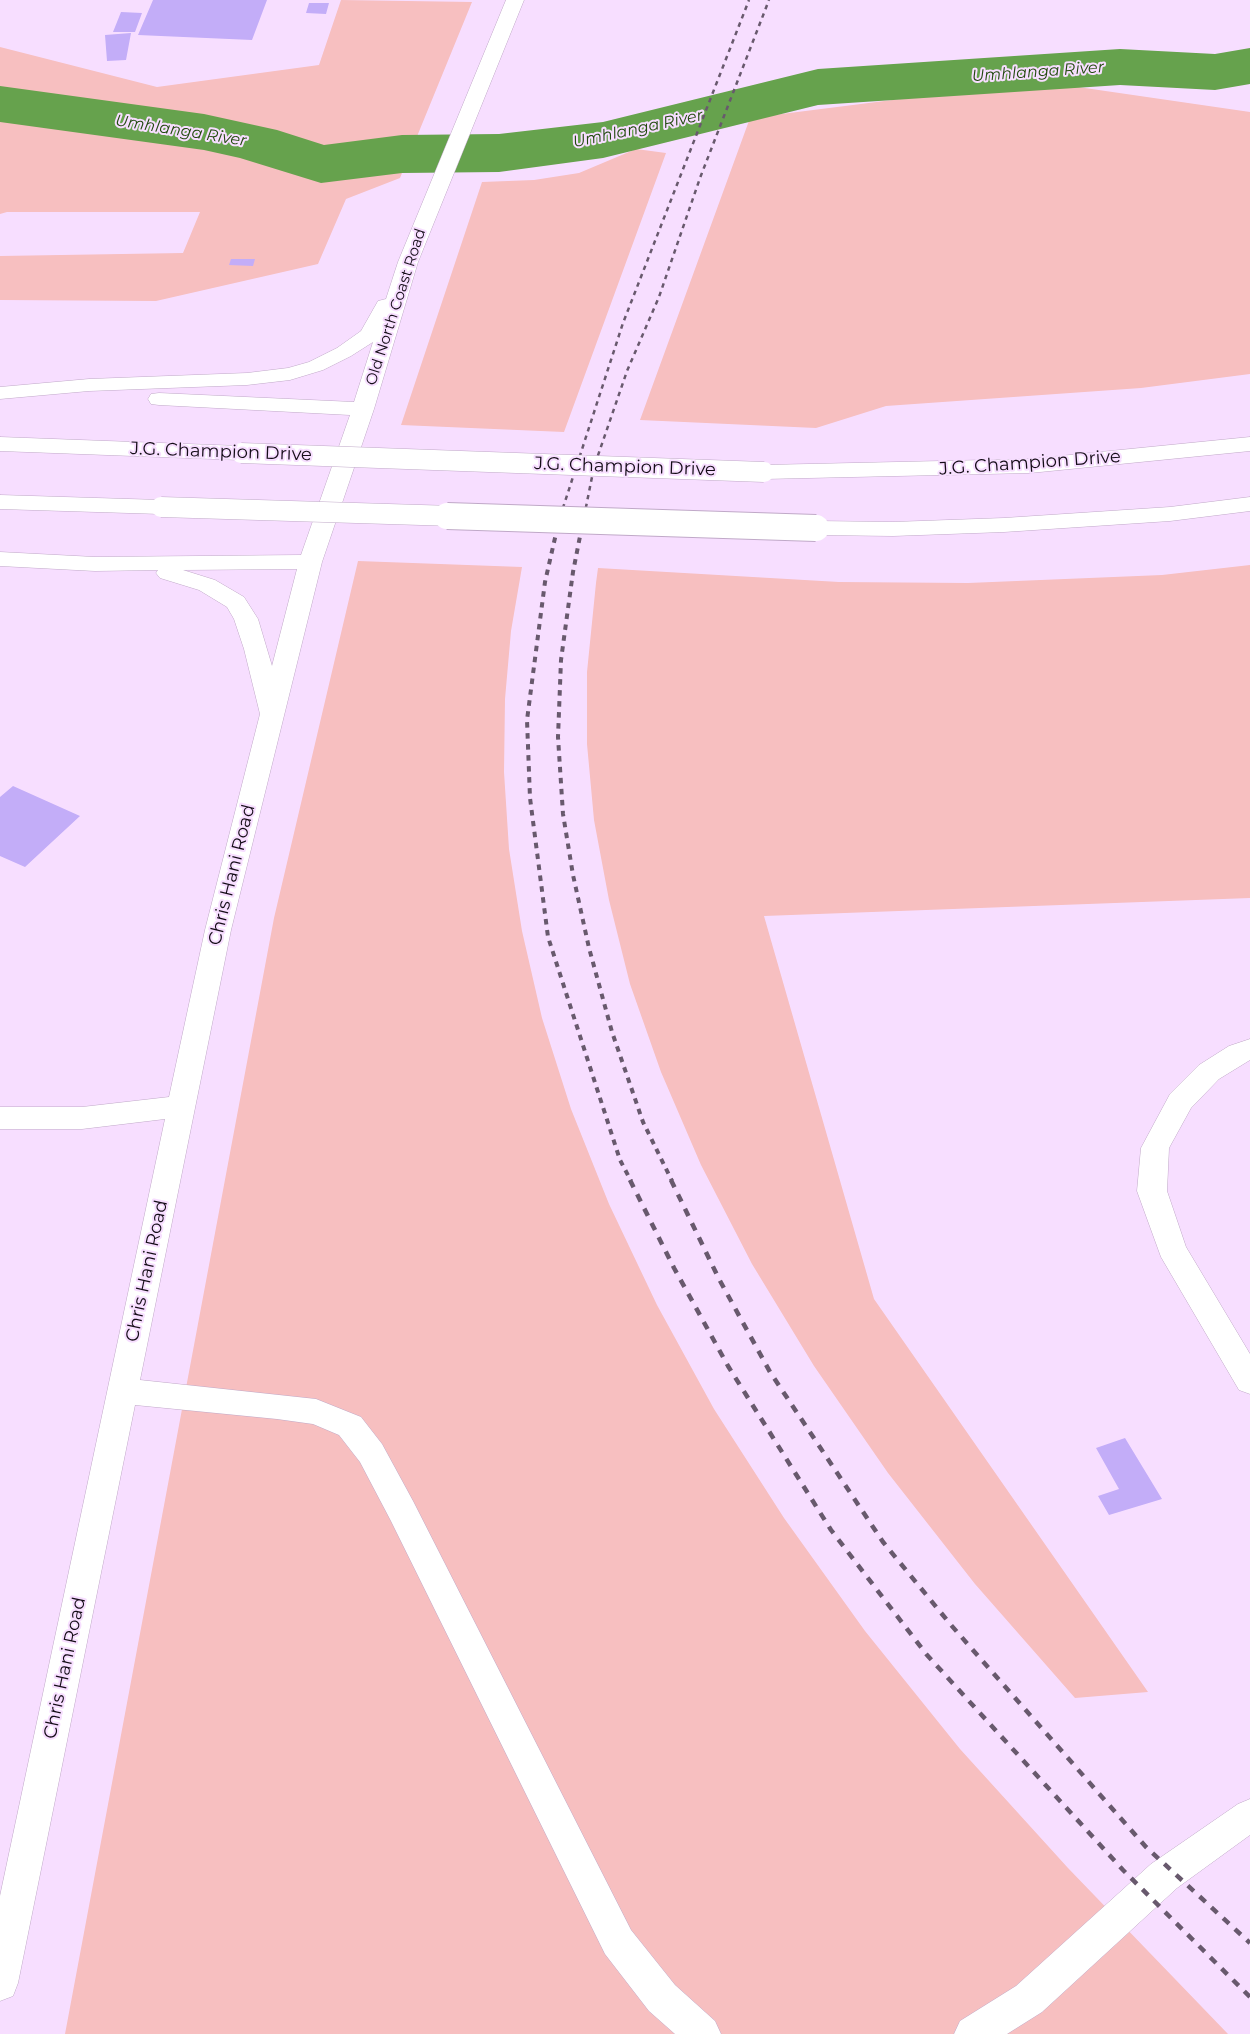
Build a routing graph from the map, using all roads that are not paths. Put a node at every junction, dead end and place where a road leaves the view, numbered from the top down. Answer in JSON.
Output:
{"nodes":[{"id":1,"x":515,"y":0,"type":"edge"},
{"id":2,"x":408,"y":262,"type":"junction"},
{"id":3,"x":0,"y":393,"type":"edge"},
{"id":4,"x":363,"y":409,"type":"junction"},
{"id":5,"x":0,"y":444,"type":"edge"},
{"id":6,"x":1250,"y":444,"type":"edge"},
{"id":7,"x":0,"y":502,"type":"edge"},
{"id":8,"x":1250,"y":504,"type":"edge"},
{"id":9,"x":0,"y":559,"type":"edge"},
{"id":10,"x":310,"y":562,"type":"junction"},
{"id":11,"x":95,"y":564,"type":"junction"},
{"id":12,"x":271,"y":718,"type":"junction"},
{"id":13,"x":1250,"y":1049,"type":"edge"},
{"id":14,"x":181,"y":1106,"type":"junction"},
{"id":15,"x":0,"y":1118,"type":"edge"},
{"id":16,"x":1250,"y":1381,"type":"edge"},
{"id":17,"x":123,"y":1392,"type":"junction"},
{"id":18,"x":1250,"y":1815,"type":"edge"},
{"id":19,"x":0,"y":1983,"type":"edge"},
{"id":20,"x":702,"y":2034,"type":"edge"},
{"id":21,"x":973,"y":2034,"type":"edge"}],
"edges":[{"from":1,"to":2,"type":"street","name":"Old North Coast Road"},
{"from":2,"to":3,"type":"street"},
{"from":2,"to":4,"type":"street","name":"Old North Coast Road"},
{"from":3,"to":4,"type":"street"},
{"from":4,"to":10,"type":"street","name":"Old North Coast Road"},
{"from":5,"to":6,"type":"street","name":"J.G. Champion Drive","bridge":true},
{"from":7,"to":8,"type":"street","bridge":true},
{"from":9,"to":11,"type":"street"},
{"from":10,"to":11,"type":"street"},
{"from":10,"to":12,"type":"street","name":"Chris Hani Road"},
{"from":11,"to":12,"type":"street"},
{"from":12,"to":14,"type":"street","name":"Chris Hani Road"},
{"from":13,"to":16,"type":"street"},
{"from":14,"to":15,"type":"street"},
{"from":14,"to":17,"type":"street","name":"Chris Hani Road"},
{"from":17,"to":19,"type":"street","name":"Chris Hani Road"},
{"from":17,"to":20,"type":"street"},
{"from":18,"to":21,"type":"street"}]}
